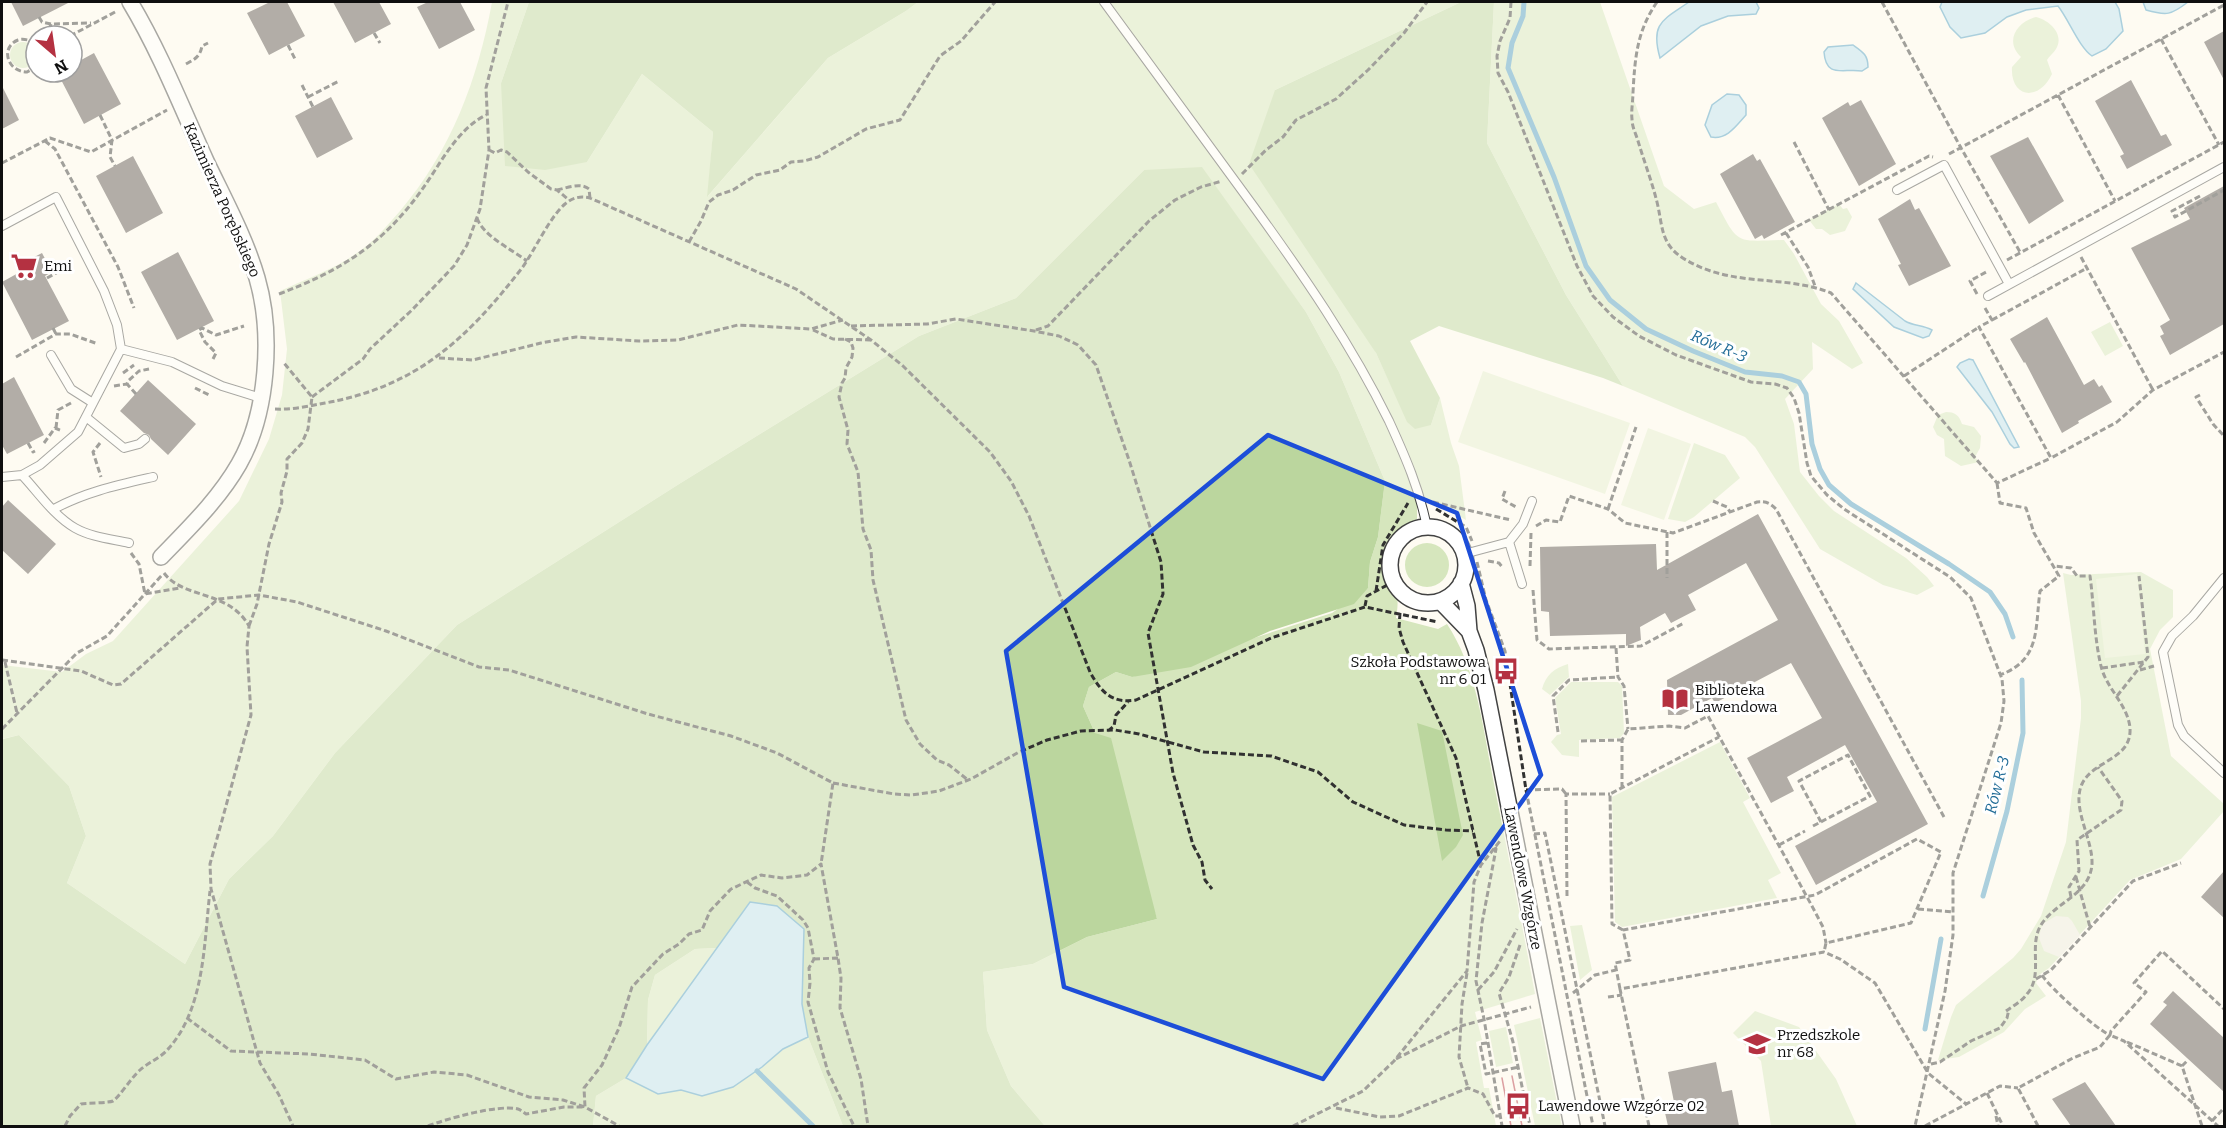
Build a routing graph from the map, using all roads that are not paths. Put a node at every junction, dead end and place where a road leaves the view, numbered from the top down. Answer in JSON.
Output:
{"nodes":[{"id":1,"x":131,"y":2,"type":"edge"},
{"id":2,"x":1104,"y":2,"type":"edge"},
{"id":3,"x":2224,"y":167,"type":"edge"},
{"id":4,"x":1897,"y":190,"type":"dead end"},
{"id":5,"x":2,"y":226,"type":"edge"},
{"id":6,"x":2009,"y":284,"type":"junction"},
{"id":7,"x":1988,"y":296,"type":"dead end"},
{"id":8,"x":121,"y":349,"type":"junction"},
{"id":9,"x":51,"y":355,"type":"dead end"},
{"id":10,"x":261,"y":398,"type":"junction"},
{"id":11,"x":93,"y":403,"type":"junction"},
{"id":12,"x":86,"y":417,"type":"junction"},
{"id":13,"x":145,"y":438,"type":"dead end"},
{"id":14,"x":22,"y":475,"type":"junction"},
{"id":15,"x":2,"y":477,"type":"edge"},
{"id":16,"x":153,"y":477,"type":"dead end"},
{"id":17,"x":1532,"y":501,"type":"dead end"},
{"id":18,"x":54,"y":509,"type":"junction"},
{"id":19,"x":1426,"y":528,"type":"junction"},
{"id":20,"x":1509,"y":542,"type":"junction"},
{"id":21,"x":129,"y":543,"type":"dead end"},
{"id":22,"x":1468,"y":548,"type":"junction"},
{"id":23,"x":161,"y":557,"type":"road end"},
{"id":24,"x":2224,"y":578,"type":"edge"},
{"id":25,"x":1461,"y":583,"type":"junction"},
{"id":26,"x":1522,"y":584,"type":"dead end"},
{"id":27,"x":1440,"y":601,"type":"junction"},
{"id":28,"x":1469,"y":631,"type":"junction"},
{"id":29,"x":2224,"y":772,"type":"edge"},
{"id":30,"x":1572,"y":1126,"type":"edge"}],
"edges":[{"from":1,"to":10,"type":"street","name":"Kazimierza Porębskiego"},
{"from":2,"to":19,"type":"lane"},
{"from":3,"to":6,"type":"lane"},
{"from":4,"to":6,"type":"lane"},
{"from":5,"to":8,"type":"lane"},
{"from":6,"to":7,"type":"lane"},
{"from":8,"to":10,"type":"lane"},
{"from":8,"to":11,"type":"lane"},
{"from":9,"to":11,"type":"lane"},
{"from":10,"to":23,"type":"street","name":"Kazimierza Porębskiego"},
{"from":11,"to":12,"type":"lane"},
{"from":12,"to":13,"type":"lane"},
{"from":12,"to":14,"type":"lane"},
{"from":14,"to":15,"type":"lane"},
{"from":14,"to":18,"type":"lane"},
{"from":16,"to":18,"type":"lane"},
{"from":17,"to":20,"type":"lane"},
{"from":18,"to":21,"type":"lane"},
{"from":19,"to":22,"type":"street"},
{"from":19,"to":27,"type":"street"},
{"from":20,"to":22,"type":"lane"},
{"from":20,"to":26,"type":"lane"},
{"from":22,"to":25,"type":"street","name":"Lawendowe Wzgórze"},
{"from":24,"to":29,"type":"lane"},
{"from":25,"to":27,"type":"street"},
{"from":25,"to":28,"type":"street","name":"Lawendowe Wzgórze"},
{"from":27,"to":28,"type":"street","name":"Lawendowe Wzgórze"},
{"from":28,"to":30,"type":"street","name":"Lawendowe Wzgórze"}]}
